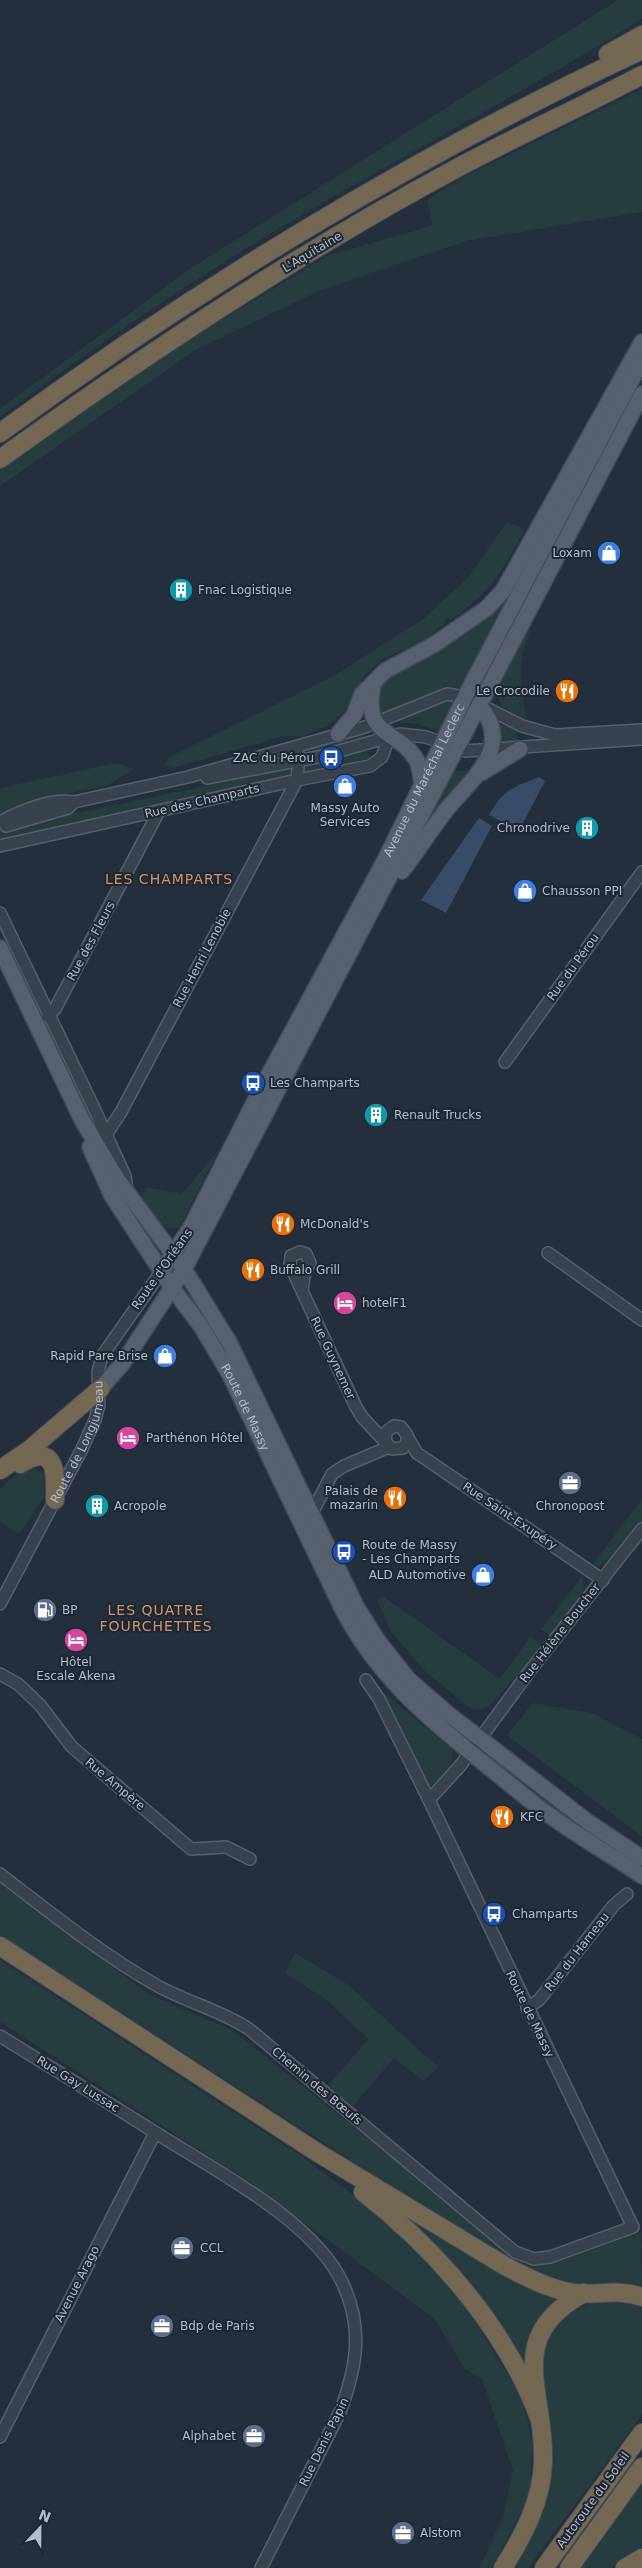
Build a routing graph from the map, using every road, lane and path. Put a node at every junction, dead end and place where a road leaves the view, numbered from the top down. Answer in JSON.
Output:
{"nodes":[{"id":1,"x":642,"y":36,"type":"edge"},
{"id":2,"x":642,"y":50,"type":"edge"},
{"id":3,"x":642,"y":76,"type":"edge"},
{"id":4,"x":578,"y":81,"type":"junction"},
{"id":5,"x":642,"y":342,"type":"edge"},
{"id":6,"x":642,"y":360,"type":"edge"},
{"id":7,"x":642,"y":394,"type":"edge"},
{"id":8,"x":0,"y":433,"type":"edge"},
{"id":9,"x":0,"y":459,"type":"edge"},
{"id":10,"x":374,"y":682,"type":"junction"},
{"id":11,"x":465,"y":697,"type":"junction"},
{"id":12,"x":479,"y":705,"type":"junction"},
{"id":13,"x":377,"y":723,"type":"junction"},
{"id":14,"x":642,"y":730,"type":"edge"},
{"id":15,"x":338,"y":734,"type":"junction"},
{"id":16,"x":389,"y":737,"type":"junction"},
{"id":17,"x":642,"y":740,"type":"edge"},
{"id":18,"x":442,"y":743,"type":"junction"},
{"id":19,"x":304,"y":745,"type":"junction"},
{"id":20,"x":456,"y":749,"type":"junction"},
{"id":21,"x":520,"y":749,"type":"junction"},
{"id":22,"x":491,"y":751,"type":"junction"},
{"id":23,"x":298,"y":761,"type":"junction"},
{"id":24,"x":481,"y":773,"type":"junction"},
{"id":25,"x":188,"y":777,"type":"junction"},
{"id":26,"x":296,"y":780,"type":"junction"},
{"id":27,"x":422,"y":784,"type":"junction"},
{"id":28,"x":74,"y":802,"type":"junction"},
{"id":29,"x":159,"y":811,"type":"junction"},
{"id":30,"x":0,"y":822,"type":"edge"},
{"id":31,"x":0,"y":828,"type":"edge"},
{"id":32,"x":0,"y":846,"type":"edge"},
{"id":33,"x":642,"y":872,"type":"edge"},
{"id":34,"x":384,"y":890,"type":"junction"},
{"id":35,"x":0,"y":913,"type":"edge"},
{"id":36,"x":0,"y":948,"type":"edge"},
{"id":37,"x":48,"y":1016,"type":"junction"},
{"id":38,"x":505,"y":1062,"type":"dead end"},
{"id":39,"x":82,"y":1120,"type":"junction"},
{"id":40,"x":106,"y":1135,"type":"junction"},
{"id":41,"x":237,"y":1152,"type":"junction"},
{"id":42,"x":128,"y":1193,"type":"junction"},
{"id":43,"x":548,"y":1253,"type":"dead end"},
{"id":44,"x":172,"y":1255,"type":"junction"},
{"id":45,"x":291,"y":1268,"type":"junction"},
{"id":46,"x":184,"y":1269,"type":"junction"},
{"id":47,"x":305,"y":1271,"type":"junction"},
{"id":48,"x":161,"y":1272,"type":"junction"},
{"id":49,"x":173,"y":1289,"type":"junction"},
{"id":50,"x":302,"y":1290,"type":"junction"},
{"id":51,"x":642,"y":1320,"type":"edge"},
{"id":52,"x":100,"y":1389,"type":"junction"},
{"id":53,"x":368,"y":1423,"type":"junction"},
{"id":54,"x":390,"y":1428,"type":"junction"},
{"id":55,"x":408,"y":1438,"type":"junction"},
{"id":56,"x":391,"y":1446,"type":"junction"},
{"id":57,"x":417,"y":1453,"type":"junction"},
{"id":58,"x":4,"y":1467,"type":"edge"},
{"id":59,"x":55,"y":1500,"type":"junction"},
{"id":60,"x":312,"y":1513,"type":"junction"},
{"id":61,"x":642,"y":1529,"type":"edge"},
{"id":62,"x":603,"y":1580,"type":"junction"},
{"id":63,"x":0,"y":1604,"type":"edge"},
{"id":64,"x":0,"y":1674,"type":"edge"},
{"id":65,"x":366,"y":1680,"type":"dead end"},
{"id":66,"x":481,"y":1739,"type":"junction"},
{"id":67,"x":471,"y":1752,"type":"junction"},
{"id":68,"x":429,"y":1800,"type":"junction"},
{"id":69,"x":642,"y":1858,"type":"edge"},
{"id":70,"x":250,"y":1859,"type":"dead end"},
{"id":71,"x":0,"y":1874,"type":"edge"},
{"id":72,"x":642,"y":1876,"type":"edge"},
{"id":73,"x":627,"y":1894,"type":"dead end"},
{"id":74,"x":0,"y":1946,"type":"edge"},
{"id":75,"x":0,"y":1951,"type":"edge"},
{"id":76,"x":527,"y":2008,"type":"junction"},
{"id":77,"x":0,"y":2036,"type":"edge"},
{"id":78,"x":155,"y":2133,"type":"junction"},
{"id":79,"x":633,"y":2227,"type":"joint"},
{"id":80,"x":584,"y":2293,"type":"junction"},
{"id":81,"x":642,"y":2297,"type":"edge"},
{"id":82,"x":540,"y":2420,"type":"junction"},
{"id":83,"x":642,"y":2433,"type":"edge"},
{"id":84,"x":0,"y":2437,"type":"edge"},
{"id":85,"x":642,"y":2467,"type":"edge"},
{"id":86,"x":642,"y":2558,"type":"edge"},
{"id":87,"x":261,"y":2568,"type":"edge"},
{"id":88,"x":503,"y":2568,"type":"edge"},
{"id":89,"x":544,"y":2568,"type":"edge"},
{"id":90,"x":569,"y":2568,"type":"edge"},
{"id":91,"x":625,"y":2568,"type":"edge"}],
"edges":[{"from":1,"to":4,"type":"highway"},
{"from":2,"to":4,"type":"highway","name":"L'Aquitaine"},
{"from":3,"to":9,"type":"highway","name":"L'Aquitaine"},
{"from":4,"to":8,"type":"highway","name":"L'Aquitaine"},
{"from":5,"to":10,"type":"main road"},
{"from":6,"to":11,"type":"main road","name":"Avenue du Maréchal Leclerc"},
{"from":7,"to":12,"type":"main road","name":"Avenue du Maréchal Leclerc"},
{"from":10,"to":13,"type":"main road"},
{"from":10,"to":15,"type":"main road"},
{"from":11,"to":12,"type":"street"},
{"from":11,"to":13,"type":"street","name":"Rue des Champarts"},
{"from":11,"to":18,"type":"main road","name":"Avenue du Maréchal Leclerc"},
{"from":12,"to":14,"type":"street"},
{"from":12,"to":20,"type":"main road","name":"Avenue du Maréchal Leclerc"},
{"from":12,"to":22,"type":"main road"},
{"from":13,"to":15,"type":"street","name":"Rue des Champarts"},
{"from":13,"to":16,"type":"main road"},
{"from":15,"to":19,"type":"street","name":"Rue des Champarts"},
{"from":16,"to":18,"type":"street","name":"Rue des Champarts"},
{"from":16,"to":23,"type":"street","name":"Rue des Champarts"},
{"from":16,"to":26,"type":"street","name":"Rue des Champarts"},
{"from":16,"to":27,"type":"main road"},
{"from":17,"to":21,"type":"street"},
{"from":18,"to":20,"type":"street"},
{"from":18,"to":27,"type":"main road","name":"Avenue du Maréchal Leclerc"},
{"from":19,"to":23,"type":"street"},
{"from":19,"to":25,"type":"street","name":"Rue des Champarts"},
{"from":20,"to":22,"type":"street"},
{"from":20,"to":34,"type":"main road","name":"Avenue du Maréchal Leclerc"},
{"from":21,"to":22,"type":"street"},
{"from":21,"to":24,"type":"main road"},
{"from":22,"to":24,"type":"main road"},
{"from":23,"to":25,"type":"street","name":"Rue des Champarts"},
{"from":23,"to":26,"type":"street"},
{"from":24,"to":34,"type":"main road"},
{"from":25,"to":28,"type":"street","name":"Rue des Champarts"},
{"from":26,"to":29,"type":"street","name":"Rue des Champarts"},
{"from":26,"to":40,"type":"street","name":"Rue Henri Lenoble"},
{"from":27,"to":41,"type":"main road","name":"Avenue du Maréchal Leclerc"},
{"from":28,"to":30,"type":"street","name":"Rue des Champarts"},
{"from":28,"to":31,"type":"street","name":"Rue des Champarts"},
{"from":29,"to":32,"type":"street","name":"Rue des Champarts"},
{"from":29,"to":37,"type":"street","name":"Rue des Fleurs"},
{"from":33,"to":38,"type":"street","name":"Rue du Pérou"},
{"from":34,"to":41,"type":"main road","name":"Avenue du Maréchal Leclerc"},
{"from":35,"to":37,"type":"street","name":"Route de Massy"},
{"from":36,"to":39,"type":"main road"},
{"from":37,"to":40,"type":"street","name":"Route de Massy"},
{"from":39,"to":42,"type":"main road","name":"Route de Massy"},
{"from":39,"to":48,"type":"main road","name":"Route de Massy"},
{"from":40,"to":42,"type":"street","name":"Route de Massy"},
{"from":41,"to":44,"type":"main road","name":"Route d'Orléans"},
{"from":41,"to":46,"type":"main road","name":"Route d'Orléans"},
{"from":42,"to":44,"type":"main road","name":"Route de Massy"},
{"from":43,"to":51,"type":"street"},
{"from":44,"to":46,"type":"main road","name":"Route de Massy"},
{"from":44,"to":48,"type":"main road","name":"Route d'Orléans"},
{"from":45,"to":47,"type":"street"},
{"from":45,"to":47,"type":"street"},
{"from":45,"to":50,"type":"street","name":"Rue Guynemer"},
{"from":46,"to":49,"type":"main road","name":"Route d'Orléans"},
{"from":46,"to":60,"type":"main road","name":"Route de Massy"},
{"from":47,"to":50,"type":"street"},
{"from":48,"to":49,"type":"main road","name":"Route de Massy"},
{"from":48,"to":52,"type":"street","name":"Route d'Orléans"},
{"from":49,"to":52,"type":"main road","name":"Route de Longjumeau"},
{"from":49,"to":67,"type":"main road","name":"Route de Massy"},
{"from":50,"to":53,"type":"street","name":"Rue Guynemer"},
{"from":52,"to":58,"type":"highway"},
{"from":52,"to":59,"type":"street","name":"Route de Longjumeau"},
{"from":53,"to":54,"type":"street"},
{"from":53,"to":56,"type":"street","name":"Rue Guynemer"},
{"from":54,"to":55,"type":"street"},
{"from":54,"to":56,"type":"street"},
{"from":55,"to":56,"type":"street"},
{"from":55,"to":57,"type":"street","name":"Rue Saint-Exupéry"},
{"from":56,"to":57,"type":"street","name":"Rue Saint-Exupéry"},
{"from":56,"to":60,"type":"street"},
{"from":57,"to":62,"type":"street","name":"Rue Saint-Exupéry"},
{"from":58,"to":59,"type":"highway"},
{"from":59,"to":63,"type":"street","name":"Route de Longjumeau"},
{"from":60,"to":66,"type":"main road","name":"Route de Massy"},
{"from":61,"to":62,"type":"street","name":"Rue Hélène Boucher"},
{"from":62,"to":66,"type":"street","name":"Rue Hélène Boucher"},
{"from":64,"to":70,"type":"street","name":"Rue Ampère"},
{"from":65,"to":68,"type":"street","name":"Route de Massy"},
{"from":66,"to":67,"type":"street"},
{"from":66,"to":69,"type":"main road","name":"Route de Massy"},
{"from":67,"to":68,"type":"street"},
{"from":67,"to":72,"type":"main road","name":"Route de Massy"},
{"from":68,"to":76,"type":"street","name":"Route de Massy"},
{"from":71,"to":79,"type":"street","name":"Chemin des Bœufs"},
{"from":73,"to":76,"type":"street","name":"Rue du Hameau"},
{"from":74,"to":80,"type":"highway"},
{"from":75,"to":82,"type":"highway"},
{"from":76,"to":79,"type":"street","name":"Route de Massy"},
{"from":77,"to":78,"type":"street","name":"Rue Gay Lussac"},
{"from":78,"to":84,"type":"street","name":"Avenue Arago"},
{"from":78,"to":87,"type":"street","name":"Rue Denis Papin"},
{"from":80,"to":81,"type":"highway"},
{"from":80,"to":82,"type":"highway"},
{"from":82,"to":88,"type":"highway"},
{"from":83,"to":89,"type":"highway","name":"Autoroute du Soleil"},
{"from":85,"to":90,"type":"highway","name":"Autoroute du Soleil"},
{"from":86,"to":91,"type":"highway"}]}
